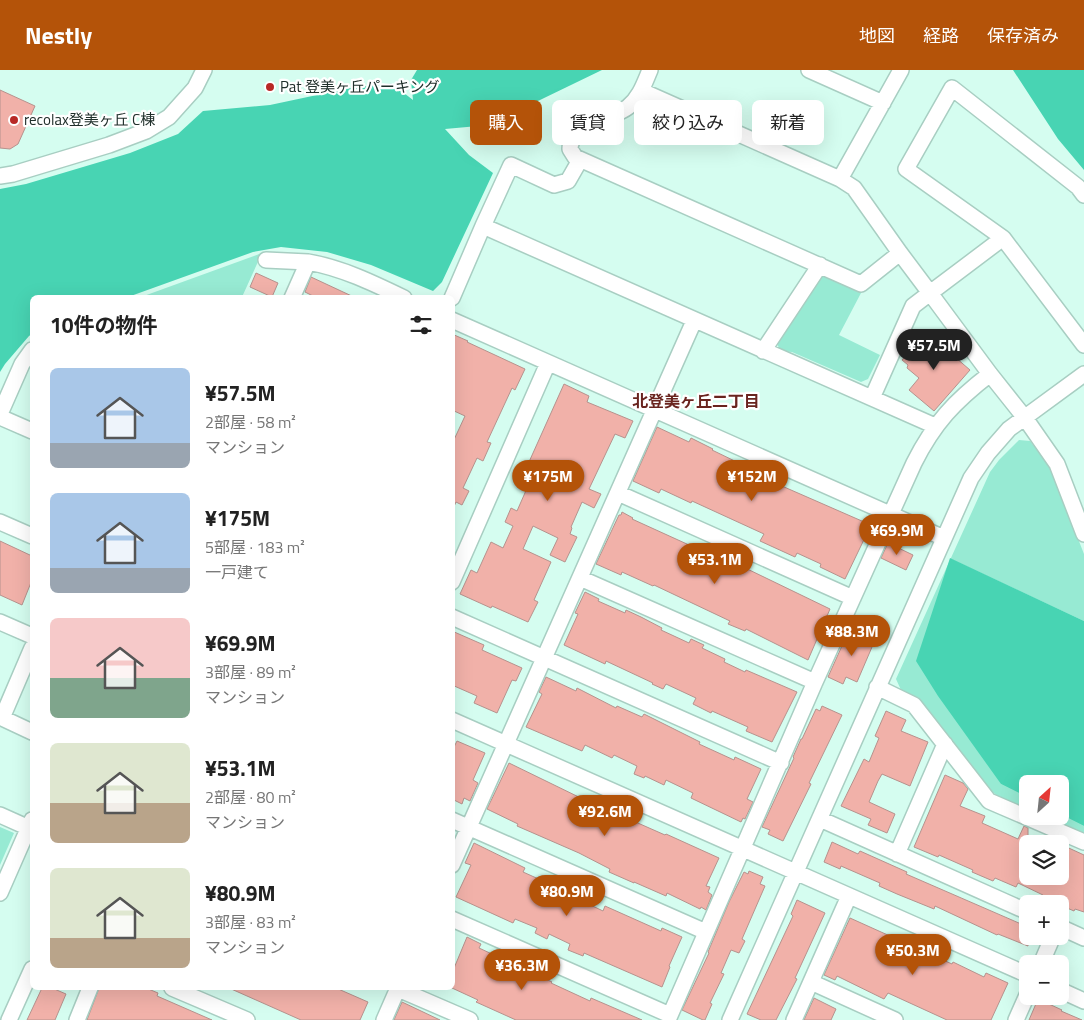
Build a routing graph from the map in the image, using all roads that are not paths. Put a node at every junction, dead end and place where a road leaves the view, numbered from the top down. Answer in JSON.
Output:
{"nodes":[{"id":1,"x":204,"y":70,"type":"edge"},
{"id":2,"x":650,"y":70,"type":"edge"},
{"id":3,"x":809,"y":70,"type":"edge"},
{"id":4,"x":901,"y":70,"type":"edge"},
{"id":5,"x":642,"y":91,"type":"junction"},
{"id":6,"x":883,"y":103,"type":"junction"},
{"id":7,"x":580,"y":160,"type":"junction"},
{"id":8,"x":0,"y":176,"type":"edge"},
{"id":9,"x":840,"y":179,"type":"junction"},
{"id":10,"x":1084,"y":195,"type":"edge"},
{"id":11,"x":483,"y":226,"type":"junction"},
{"id":12,"x":1003,"y":238,"type":"junction"},
{"id":13,"x":900,"y":253,"type":"junction"},
{"id":14,"x":266,"y":260,"type":"dead end"},
{"id":15,"x":308,"y":262,"type":"junction"},
{"id":16,"x":820,"y":265,"type":"junction"},
{"id":17,"x":930,"y":293,"type":"junction"},
{"id":18,"x":389,"y":294,"type":"edge"},
{"id":19,"x":293,"y":295,"type":"edge"},
{"id":20,"x":453,"y":295,"type":"edge"},
{"id":21,"x":455,"y":321,"type":"edge"},
{"id":22,"x":694,"y":321,"type":"junction"},
{"id":23,"x":1084,"y":345,"type":"edge"},
{"id":24,"x":763,"y":351,"type":"junction"},
{"id":25,"x":30,"y":353,"type":"edge"},
{"id":26,"x":548,"y":363,"type":"junction"},
{"id":27,"x":990,"y":374,"type":"junction"},
{"id":28,"x":1084,"y":374,"type":"edge"},
{"id":29,"x":872,"y":398,"type":"junction"},
{"id":30,"x":654,"y":410,"type":"junction"},
{"id":31,"x":0,"y":415,"type":"edge"},
{"id":32,"x":1025,"y":418,"type":"junction"},
{"id":33,"x":935,"y":426,"type":"junction"},
{"id":34,"x":30,"y":430,"type":"edge"},
{"id":35,"x":618,"y":493,"type":"junction"},
{"id":36,"x":891,"y":514,"type":"junction"},
{"id":37,"x":0,"y":522,"type":"edge"},
{"id":38,"x":1084,"y":534,"type":"edge"},
{"id":39,"x":30,"y":535,"type":"edge"},
{"id":40,"x":944,"y":538,"type":"junction"},
{"id":41,"x":455,"y":575,"type":"edge"},
{"id":42,"x":580,"y":578,"type":"junction"},
{"id":43,"x":853,"y":598,"type":"junction"},
{"id":44,"x":455,"y":618,"type":"edge"},
{"id":45,"x":0,"y":622,"type":"edge"},
{"id":46,"x":30,"y":635,"type":"edge"},
{"id":47,"x":30,"y":653,"type":"edge"},
{"id":48,"x":544,"y":657,"type":"junction"},
{"id":49,"x":814,"y":682,"type":"junction"},
{"id":50,"x":877,"y":687,"type":"junction"},
{"id":51,"x":1,"y":718,"type":"edge"},
{"id":52,"x":455,"y":721,"type":"edge"},
{"id":53,"x":30,"y":731,"type":"edge"},
{"id":54,"x":506,"y":743,"type":"junction"},
{"id":55,"x":945,"y":744,"type":"junction"},
{"id":56,"x":781,"y":763,"type":"junction"},
{"id":57,"x":0,"y":815,"type":"edge"},
{"id":58,"x":820,"y":819,"type":"junction"},
{"id":59,"x":455,"y":821,"type":"edge"},
{"id":60,"x":30,"y":824,"type":"edge"},
{"id":61,"x":30,"y":826,"type":"edge"},
{"id":62,"x":469,"y":828,"type":"junction"},
{"id":63,"x":1084,"y":842,"type":"edge"},
{"id":64,"x":743,"y":850,"type":"junction"},
{"id":65,"x":897,"y":854,"type":"junction"},
{"id":66,"x":455,"y":858,"type":"edge"},
{"id":67,"x":795,"y":873,"type":"junction"},
{"id":68,"x":0,"y":893,"type":"edge"},
{"id":69,"x":849,"y":896,"type":"junction"},
{"id":70,"x":1019,"y":908,"type":"edge"},
{"id":71,"x":455,"y":920,"type":"edge"},
{"id":72,"x":1069,"y":931,"type":"edge"},
{"id":73,"x":706,"y":932,"type":"junction"},
{"id":74,"x":1084,"y":938,"type":"edge"},
{"id":75,"x":1019,"y":971,"type":"edge"},
{"id":76,"x":30,"y":974,"type":"edge"},
{"id":77,"x":811,"y":982,"type":"junction"},
{"id":78,"x":89,"y":990,"type":"edge"},
{"id":79,"x":177,"y":990,"type":"edge"},
{"id":80,"x":396,"y":990,"type":"edge"},
{"id":81,"x":402,"y":990,"type":"edge"},
{"id":82,"x":1069,"y":994,"type":"edge"},
{"id":83,"x":1084,"y":1001,"type":"edge"},
{"id":84,"x":1023,"y":1005,"type":"edge"},
{"id":85,"x":669,"y":1018,"type":"edge"},
{"id":86,"x":9,"y":1020,"type":"edge"},
{"id":87,"x":77,"y":1020,"type":"edge"},
{"id":88,"x":247,"y":1020,"type":"edge"},
{"id":89,"x":384,"y":1020,"type":"edge"},
{"id":90,"x":470,"y":1020,"type":"edge"},
{"id":91,"x":730,"y":1020,"type":"edge"},
{"id":92,"x":794,"y":1020,"type":"edge"},
{"id":93,"x":895,"y":1020,"type":"edge"},
{"id":94,"x":1016,"y":1020,"type":"edge"}],
"edges":[{"from":1,"to":8,"type":"street"},
{"from":2,"to":5,"type":"street"},
{"from":3,"to":6,"type":"street"},
{"from":4,"to":6,"type":"street"},
{"from":5,"to":7,"type":"street"},
{"from":5,"to":9,"type":"street"},
{"from":6,"to":9,"type":"street"},
{"from":7,"to":11,"type":"street"},
{"from":7,"to":16,"type":"street"},
{"from":9,"to":13,"type":"street"},
{"from":10,"to":12,"type":"street"},
{"from":11,"to":20,"type":"street"},
{"from":11,"to":22,"type":"street"},
{"from":12,"to":17,"type":"street"},
{"from":12,"to":23,"type":"street"},
{"from":13,"to":16,"type":"street"},
{"from":13,"to":17,"type":"street"},
{"from":14,"to":15,"type":"street"},
{"from":15,"to":18,"type":"street"},
{"from":15,"to":19,"type":"street"},
{"from":16,"to":24,"type":"street"},
{"from":17,"to":27,"type":"street"},
{"from":17,"to":29,"type":"street"},
{"from":21,"to":26,"type":"street"},
{"from":22,"to":24,"type":"street"},
{"from":22,"to":30,"type":"street"},
{"from":24,"to":29,"type":"street"},
{"from":25,"to":31,"type":"street"},
{"from":26,"to":30,"type":"street"},
{"from":26,"to":41,"type":"street"},
{"from":27,"to":32,"type":"street"},
{"from":27,"to":33,"type":"street"},
{"from":28,"to":32,"type":"street"},
{"from":29,"to":33,"type":"street"},
{"from":30,"to":35,"type":"street"},
{"from":30,"to":36,"type":"street"},
{"from":31,"to":34,"type":"street"},
{"from":32,"to":38,"type":"street"},
{"from":32,"to":40,"type":"street"},
{"from":33,"to":36,"type":"street"},
{"from":35,"to":42,"type":"street"},
{"from":35,"to":43,"type":"street"},
{"from":36,"to":40,"type":"street"},
{"from":36,"to":43,"type":"street"},
{"from":37,"to":39,"type":"street"},
{"from":40,"to":50,"type":"street"},
{"from":42,"to":48,"type":"street"},
{"from":42,"to":49,"type":"street"},
{"from":43,"to":49,"type":"street"},
{"from":44,"to":48,"type":"street"},
{"from":45,"to":46,"type":"street"},
{"from":47,"to":51,"type":"street"},
{"from":48,"to":54,"type":"street"},
{"from":48,"to":56,"type":"street"},
{"from":49,"to":56,"type":"street"},
{"from":50,"to":55,"type":"street"},
{"from":50,"to":58,"type":"street"},
{"from":51,"to":53,"type":"street"},
{"from":52,"to":54,"type":"street"},
{"from":54,"to":62,"type":"street"},
{"from":54,"to":64,"type":"street"},
{"from":55,"to":63,"type":"street"},
{"from":55,"to":65,"type":"street"},
{"from":56,"to":64,"type":"street"},
{"from":57,"to":60,"type":"street"},
{"from":58,"to":65,"type":"street"},
{"from":58,"to":67,"type":"street"},
{"from":59,"to":62,"type":"street"},
{"from":61,"to":68,"type":"street"},
{"from":62,"to":66,"type":"street"},
{"from":62,"to":73,"type":"street"},
{"from":64,"to":67,"type":"street"},
{"from":64,"to":73,"type":"street"},
{"from":65,"to":70,"type":"street"},
{"from":67,"to":69,"type":"street"},
{"from":67,"to":91,"type":"street"},
{"from":69,"to":75,"type":"street"},
{"from":69,"to":77,"type":"street"},
{"from":71,"to":85,"type":"street"},
{"from":72,"to":74,"type":"street"},
{"from":73,"to":85,"type":"street"},
{"from":76,"to":86,"type":"street"},
{"from":77,"to":92,"type":"street"},
{"from":77,"to":93,"type":"street"},
{"from":78,"to":87,"type":"street"},
{"from":79,"to":88,"type":"street"},
{"from":80,"to":89,"type":"street"},
{"from":81,"to":90,"type":"street"},
{"from":82,"to":83,"type":"street"},
{"from":84,"to":94,"type":"street"}]}
